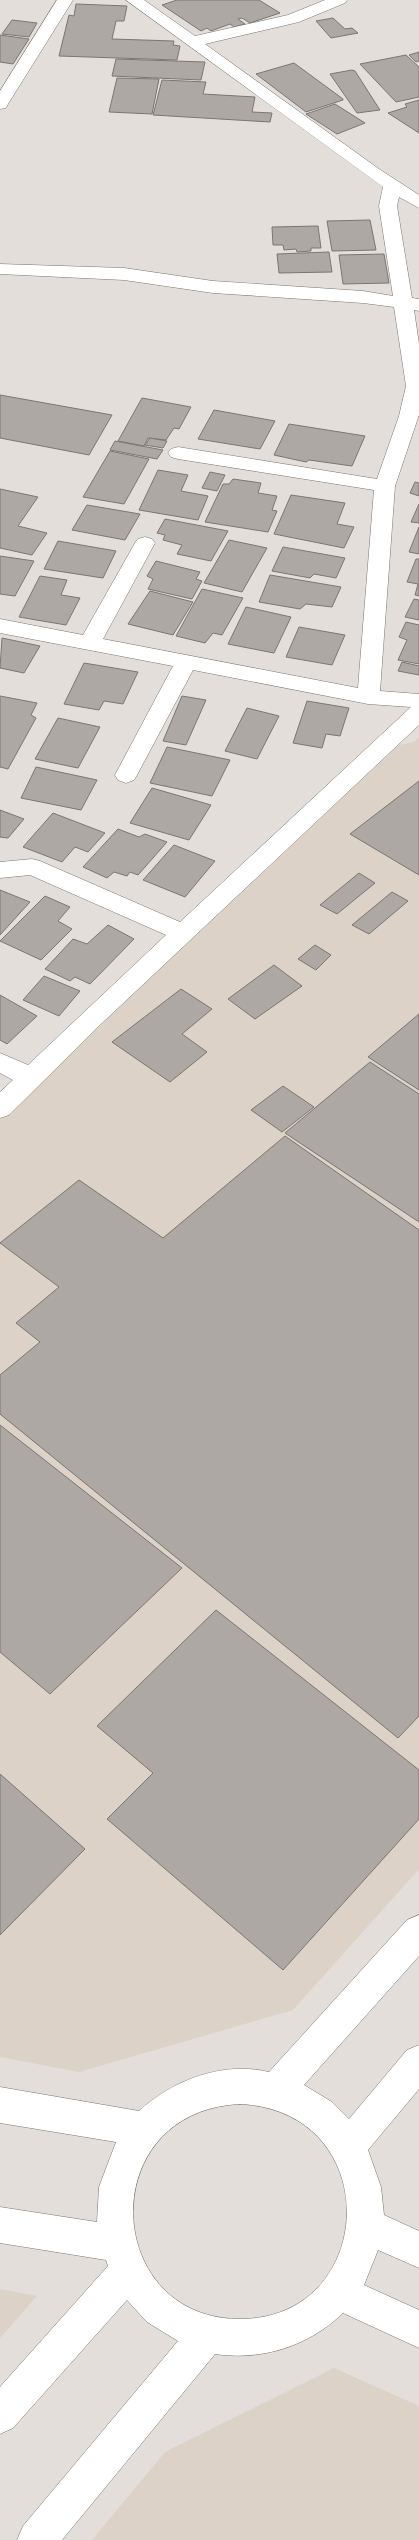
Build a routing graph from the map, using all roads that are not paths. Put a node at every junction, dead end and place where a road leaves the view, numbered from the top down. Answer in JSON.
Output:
{"nodes":[{"id":1,"x":65,"y":0,"type":"edge"},
{"id":2,"x":134,"y":0,"type":"edge"},
{"id":3,"x":340,"y":0,"type":"edge"},
{"id":4,"x":192,"y":42,"type":"junction"},
{"id":5,"x":0,"y":104,"type":"edge"},
{"id":6,"x":392,"y":186,"type":"junction"},
{"id":7,"x":419,"y":203,"type":"edge"},
{"id":8,"x":0,"y":269,"type":"edge"},
{"id":9,"x":412,"y":304,"type":"edge"},
{"id":10,"x":178,"y":453,"type":"dead end"},
{"id":11,"x":385,"y":486,"type":"junction"},
{"id":12,"x":145,"y":542,"type":"dead end"},
{"id":13,"x":0,"y":626,"type":"edge"},
{"id":14,"x":90,"y":643,"type":"junction"},
{"id":15,"x":186,"y":662,"type":"junction"},
{"id":16,"x":368,"y":697,"type":"junction"},
{"id":17,"x":419,"y":701,"type":"edge"},
{"id":18,"x":419,"y":712,"type":"edge"},
{"id":19,"x":126,"y":775,"type":"dead end"},
{"id":20,"x":0,"y":870,"type":"edge"},
{"id":21,"x":184,"y":933,"type":"junction"},
{"id":22,"x":0,"y":1062,"type":"edge"},
{"id":23,"x":31,"y":1078,"type":"junction"},
{"id":24,"x":0,"y":1108,"type":"edge"},
{"id":25,"x":419,"y":1931,"type":"edge"},
{"id":26,"x":419,"y":2062,"type":"edge"},
{"id":27,"x":277,"y":2089,"type":"junction"},
{"id":28,"x":0,"y":2105,"type":"edge"},
{"id":29,"x":143,"y":2129,"type":"junction"},
{"id":30,"x":347,"y":2148,"type":"junction"},
{"id":31,"x":0,"y":2225,"type":"edge"},
{"id":32,"x":364,"y":2225,"type":"junction"},
{"id":33,"x":419,"y":2250,"type":"edge"},
{"id":34,"x":125,"y":2257,"type":"junction"},
{"id":35,"x":338,"y":2292,"type":"junction"},
{"id":36,"x":419,"y":2329,"type":"edge"},
{"id":37,"x":206,"y":2336,"type":"junction"},
{"id":38,"x":0,"y":2415,"type":"edge"},
{"id":39,"x":37,"y":2540,"type":"edge"}],
"edges":[{"from":1,"to":5,"type":"street"},
{"from":2,"to":4,"type":"street"},
{"from":3,"to":4,"type":"street"},
{"from":4,"to":6,"type":"street"},
{"from":6,"to":7,"type":"street"},
{"from":6,"to":9,"type":"street"},
{"from":8,"to":9,"type":"street"},
{"from":9,"to":11,"type":"street"},
{"from":10,"to":11,"type":"street"},
{"from":11,"to":16,"type":"street"},
{"from":12,"to":14,"type":"street"},
{"from":13,"to":14,"type":"street"},
{"from":14,"to":15,"type":"street"},
{"from":15,"to":16,"type":"street"},
{"from":15,"to":19,"type":"street"},
{"from":16,"to":17,"type":"street"},
{"from":18,"to":21,"type":"street"},
{"from":20,"to":21,"type":"street"},
{"from":21,"to":23,"type":"street"},
{"from":22,"to":23,"type":"street"},
{"from":23,"to":24,"type":"street"},
{"from":25,"to":27,"type":"street"},
{"from":26,"to":30,"type":"street"},
{"from":27,"to":29,"type":"street"},
{"from":27,"to":30,"type":"street"},
{"from":28,"to":29,"type":"street"},
{"from":29,"to":34,"type":"street"},
{"from":30,"to":32,"type":"street"},
{"from":31,"to":34,"type":"street"},
{"from":32,"to":33,"type":"street"},
{"from":32,"to":35,"type":"street"},
{"from":34,"to":37,"type":"street"},
{"from":34,"to":38,"type":"street"},
{"from":35,"to":36,"type":"street"},
{"from":35,"to":37,"type":"street"},
{"from":37,"to":39,"type":"street"}]}
